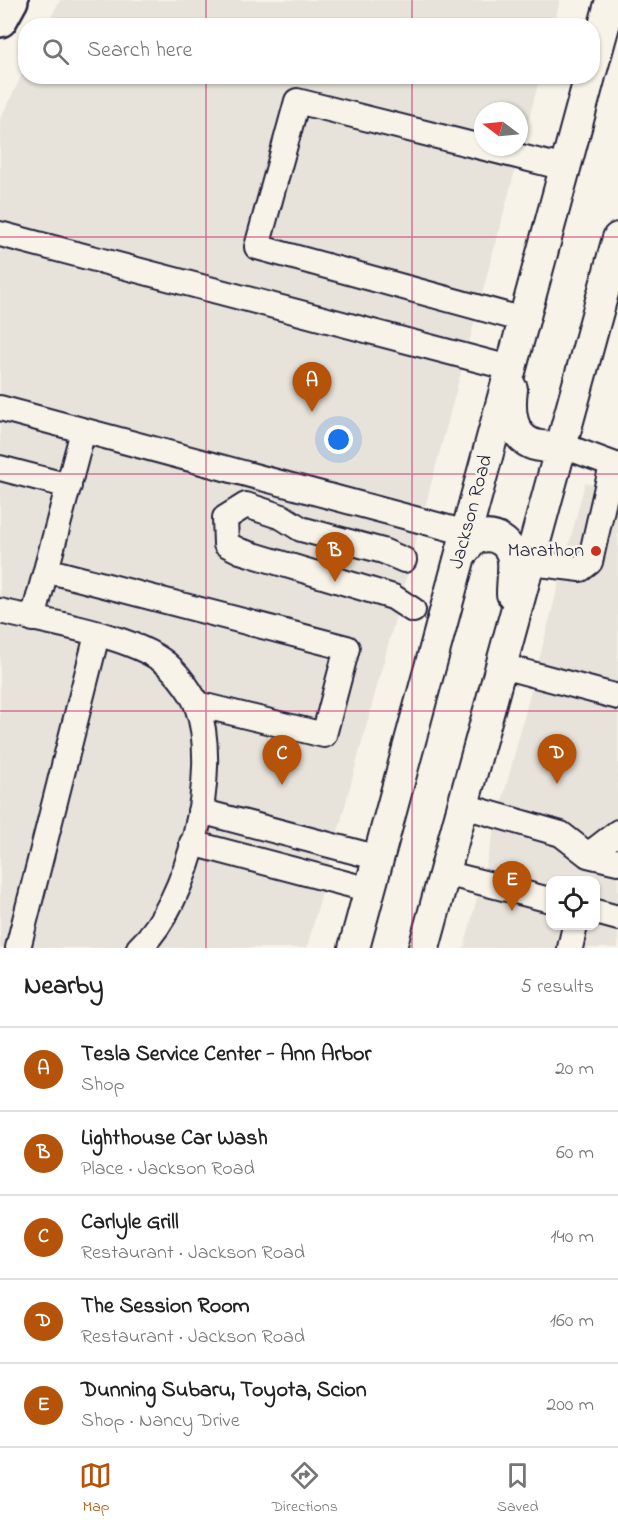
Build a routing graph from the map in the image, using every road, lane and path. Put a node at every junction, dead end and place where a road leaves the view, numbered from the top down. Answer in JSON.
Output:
{"nodes":[{"id":1,"x":11,"y":0,"type":"edge"},
{"id":2,"x":611,"y":0,"type":"edge"},
{"id":3,"x":0,"y":20,"type":"edge"},
{"id":4,"x":609,"y":37,"type":"edge"},
{"id":5,"x":600,"y":54,"type":"edge"},
{"id":6,"x":588,"y":84,"type":"edge"},
{"id":7,"x":566,"y":168,"type":"junction"},
{"id":8,"x":0,"y":234,"type":"edge"},
{"id":9,"x":618,"y":238,"type":"edge"},
{"id":10,"x":517,"y":345,"type":"junction"},
{"id":11,"x":0,"y":408,"type":"edge"},
{"id":12,"x":83,"y":431,"type":"junction"},
{"id":13,"x":561,"y":445,"type":"junction"},
{"id":14,"x":615,"y":465,"type":"edge"},
{"id":15,"x":0,"y":468,"type":"edge"},
{"id":16,"x":69,"y":486,"type":"junction"},
{"id":17,"x":464,"y":543,"type":"junction"},
{"id":18,"x":404,"y":560,"type":"dead end"},
{"id":19,"x":531,"y":563,"type":"junction"},
{"id":20,"x":46,"y":570,"type":"junction"},
{"id":21,"x":413,"y":610,"type":"dead end"},
{"id":22,"x":0,"y":611,"type":"edge"},
{"id":23,"x":33,"y":619,"type":"junction"},
{"id":24,"x":98,"y":635,"type":"junction"},
{"id":25,"x":506,"y":652,"type":"junction"},
{"id":26,"x":618,"y":697,"type":"edge"},
{"id":27,"x":197,"y":704,"type":"junction"},
{"id":28,"x":464,"y":806,"type":"junction"},
{"id":29,"x":200,"y":812,"type":"junction"},
{"id":30,"x":618,"y":832,"type":"edge"},
{"id":31,"x":192,"y":843,"type":"junction"},
{"id":32,"x":588,"y":855,"type":"junction"},
{"id":33,"x":379,"y":858,"type":"junction"},
{"id":34,"x":618,"y":862,"type":"edge"},
{"id":35,"x":445,"y":873,"type":"junction"},
{"id":36,"x":370,"y":890,"type":"junction"},
{"id":37,"x":546,"y":899,"type":"edge"},
{"id":38,"x":600,"y":913,"type":"edge"},
{"id":39,"x":618,"y":918,"type":"edge"},
{"id":40,"x":574,"y":930,"type":"edge"},
{"id":41,"x":18,"y":948,"type":"edge"},
{"id":42,"x":139,"y":948,"type":"edge"},
{"id":43,"x":354,"y":948,"type":"edge"},
{"id":44,"x":424,"y":948,"type":"edge"},
{"id":45,"x":570,"y":948,"type":"edge"}],
"edges":[{"from":1,"to":3,"type":"highway"},
{"from":2,"to":4,"type":"main road"},
{"from":4,"to":5,"type":"main road"},
{"from":6,"to":7,"type":"main road","name":"Jackson Road"},
{"from":7,"to":10,"type":"main road","name":"Jackson Road"},
{"from":7,"to":10,"type":"street"},
{"from":8,"to":10,"type":"street"},
{"from":9,"to":13,"type":"main road"},
{"from":10,"to":13,"type":"main road"},
{"from":10,"to":17,"type":"main road","name":"Jackson Road"},
{"from":11,"to":12,"type":"street"},
{"from":12,"to":16,"type":"street"},
{"from":12,"to":17,"type":"street"},
{"from":13,"to":14,"type":"street"},
{"from":13,"to":19,"type":"main road"},
{"from":14,"to":19,"type":"street"},
{"from":15,"to":16,"type":"street"},
{"from":16,"to":20,"type":"street"},
{"from":17,"to":25,"type":"main road"},
{"from":17,"to":33,"type":"main road","name":"Jackson Road"},
{"from":18,"to":21,"type":"street"},
{"from":19,"to":25,"type":"main road"},
{"from":20,"to":23,"type":"street"},
{"from":20,"to":27,"type":"street"},
{"from":22,"to":23,"type":"street"},
{"from":23,"to":24,"type":"street"},
{"from":24,"to":27,"type":"street"},
{"from":24,"to":41,"type":"street"},
{"from":25,"to":26,"type":"street"},
{"from":25,"to":28,"type":"main road"},
{"from":27,"to":29,"type":"street"},
{"from":28,"to":32,"type":"street"},
{"from":28,"to":35,"type":"main road"},
{"from":29,"to":31,"type":"street"},
{"from":29,"to":33,"type":"street"},
{"from":30,"to":32,"type":"street"},
{"from":31,"to":36,"type":"street"},
{"from":31,"to":42,"type":"street"},
{"from":32,"to":34,"type":"street"},
{"from":33,"to":36,"type":"main road","name":"Jackson Road"},
{"from":35,"to":37,"type":"street"},
{"from":35,"to":44,"type":"main road"},
{"from":36,"to":43,"type":"main road","name":"Jackson Road"},
{"from":38,"to":39,"type":"street"},
{"from":40,"to":45,"type":"street"}]}
